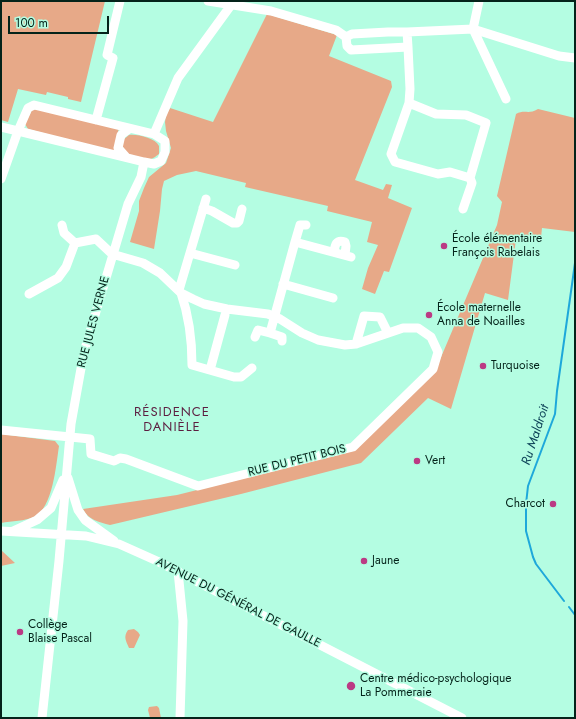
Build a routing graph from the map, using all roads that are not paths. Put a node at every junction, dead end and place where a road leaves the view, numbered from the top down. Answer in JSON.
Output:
{"nodes":[{"id":1,"x":120,"y":1,"type":"edge"},
{"id":2,"x":208,"y":1,"type":"edge"},
{"id":3,"x":479,"y":1,"type":"edge"},
{"id":4,"x":233,"y":2,"type":"edge"},
{"id":5,"x":473,"y":29,"type":"junction"},
{"id":6,"x":407,"y":32,"type":"junction"},
{"id":7,"x":346,"y":37,"type":"junction"},
{"id":8,"x":408,"y":47,"type":"junction"},
{"id":9,"x":575,"y":58,"type":"edge"},
{"id":10,"x":506,"y":99,"type":"dead end"},
{"id":11,"x":409,"y":103,"type":"junction"},
{"id":12,"x":96,"y":120,"type":"junction"},
{"id":13,"x":1,"y":127,"type":"edge"},
{"id":14,"x":130,"y":129,"type":"junction"},
{"id":15,"x":18,"y":131,"type":"junction"},
{"id":16,"x":154,"y":134,"type":"junction"},
{"id":17,"x":126,"y":158,"type":"junction"},
{"id":18,"x":144,"y":162,"type":"junction"},
{"id":19,"x":470,"y":178,"type":"junction"},
{"id":20,"x":1,"y":179,"type":"edge"},
{"id":21,"x":242,"y":209,"type":"dead end"},
{"id":22,"x":462,"y":209,"type":"dead end"},
{"id":23,"x":62,"y":225,"type":"dead end"},
{"id":24,"x":306,"y":225,"type":"dead end"},
{"id":25,"x":295,"y":242,"type":"junction"},
{"id":26,"x":75,"y":243,"type":"junction"},
{"id":27,"x":190,"y":253,"type":"junction"},
{"id":28,"x":112,"y":254,"type":"junction"},
{"id":29,"x":348,"y":256,"type":"dead end"},
{"id":30,"x":235,"y":265,"type":"dead end"},
{"id":31,"x":283,"y":284,"type":"junction"},
{"id":32,"x":180,"y":292,"type":"junction"},
{"id":33,"x":29,"y":294,"type":"dead end"},
{"id":34,"x":333,"y":298,"type":"dead end"},
{"id":35,"x":193,"y":299,"type":"junction"},
{"id":36,"x":187,"y":310,"type":"junction"},
{"id":37,"x":226,"y":315,"type":"dead end"},
{"id":38,"x":274,"y":316,"type":"junction"},
{"id":39,"x":270,"y":333,"type":"junction"},
{"id":40,"x":388,"y":333,"type":"junction"},
{"id":41,"x":256,"y":337,"type":"dead end"},
{"id":42,"x":282,"y":341,"type":"dead end"},
{"id":43,"x":356,"y":344,"type":"junction"},
{"id":44,"x":252,"y":368,"type":"dead end"},
{"id":45,"x":210,"y":370,"type":"junction"},
{"id":46,"x":1,"y":430,"type":"edge"},
{"id":47,"x":70,"y":437,"type":"junction"},
{"id":48,"x":67,"y":473,"type":"junction"},
{"id":49,"x":1,"y":531,"type":"edge"},
{"id":50,"x":12,"y":531,"type":"junction"},
{"id":51,"x":61,"y":534,"type":"junction"},
{"id":52,"x":119,"y":544,"type":"junction"},
{"id":53,"x":178,"y":571,"type":"junction"},
{"id":54,"x":42,"y":718,"type":"edge"},
{"id":55,"x":180,"y":718,"type":"edge"},
{"id":56,"x":462,"y":718,"type":"edge"}],
"edges":[{"from":1,"to":12,"type":"street"},
{"from":2,"to":4,"type":"street"},
{"from":3,"to":5,"type":"street"},
{"from":4,"to":7,"type":"street"},
{"from":4,"to":16,"type":"street"},
{"from":5,"to":6,"type":"street"},
{"from":5,"to":9,"type":"street"},
{"from":5,"to":10,"type":"street"},
{"from":6,"to":7,"type":"street"},
{"from":6,"to":8,"type":"street"},
{"from":7,"to":8,"type":"street"},
{"from":8,"to":11,"type":"street"},
{"from":11,"to":19,"type":"street"},
{"from":11,"to":19,"type":"street"},
{"from":12,"to":14,"type":"street"},
{"from":12,"to":15,"type":"street"},
{"from":13,"to":15,"type":"street"},
{"from":14,"to":16,"type":"street"},
{"from":14,"to":17,"type":"street"},
{"from":15,"to":17,"type":"street"},
{"from":15,"to":20,"type":"street"},
{"from":16,"to":18,"type":"street"},
{"from":17,"to":18,"type":"street"},
{"from":18,"to":28,"type":"street","name":"RUE JULES VERNE"},
{"from":19,"to":22,"type":"street"},
{"from":21,"to":27,"type":"street"},
{"from":23,"to":26,"type":"street"},
{"from":24,"to":25,"type":"street"},
{"from":25,"to":29,"type":"street"},
{"from":25,"to":31,"type":"street"},
{"from":26,"to":28,"type":"street"},
{"from":26,"to":33,"type":"street"},
{"from":27,"to":30,"type":"street"},
{"from":27,"to":32,"type":"street"},
{"from":28,"to":32,"type":"street","name":"RUE DU PETIT BOIS"},
{"from":28,"to":47,"type":"street","name":"RUE JULES VERNE"},
{"from":31,"to":34,"type":"street"},
{"from":31,"to":38,"type":"street"},
{"from":32,"to":35,"type":"street","name":"RUE DU PETIT BOIS"},
{"from":32,"to":36,"type":"street"},
{"from":35,"to":36,"type":"street"},
{"from":35,"to":38,"type":"street","name":"RUE DU PETIT BOIS"},
{"from":36,"to":45,"type":"street"},
{"from":37,"to":45,"type":"street"},
{"from":38,"to":39,"type":"street"},
{"from":38,"to":43,"type":"street","name":"RUE DU PETIT BOIS"},
{"from":39,"to":41,"type":"street"},
{"from":39,"to":42,"type":"street"},
{"from":40,"to":43,"type":"street","name":"RUE DU PETIT BOIS"},
{"from":40,"to":43,"type":"street"},
{"from":40,"to":47,"type":"street","name":"RUE DU PETIT BOIS"},
{"from":44,"to":45,"type":"street"},
{"from":46,"to":47,"type":"street"},
{"from":47,"to":48,"type":"street","name":"RUE JULES VERNE"},
{"from":48,"to":50,"type":"street"},
{"from":48,"to":51,"type":"street","name":"RUE JULES VERNE"},
{"from":48,"to":52,"type":"street"},
{"from":49,"to":50,"type":"street","name":"AVENUE DU GÉNÉRAL DE GAULLE"},
{"from":50,"to":51,"type":"street","name":"AVENUE DU GÉNÉRAL DE GAULLE"},
{"from":51,"to":52,"type":"street","name":"AVENUE DU GÉNÉRAL DE GAULLE"},
{"from":51,"to":54,"type":"street","name":"RUE JULES VERNE"},
{"from":52,"to":53,"type":"street","name":"AVENUE DU GÉNÉRAL DE GAULLE"},
{"from":53,"to":55,"type":"street"},
{"from":53,"to":56,"type":"street","name":"AVENUE DU GÉNÉRAL DE GAULLE"}]}
